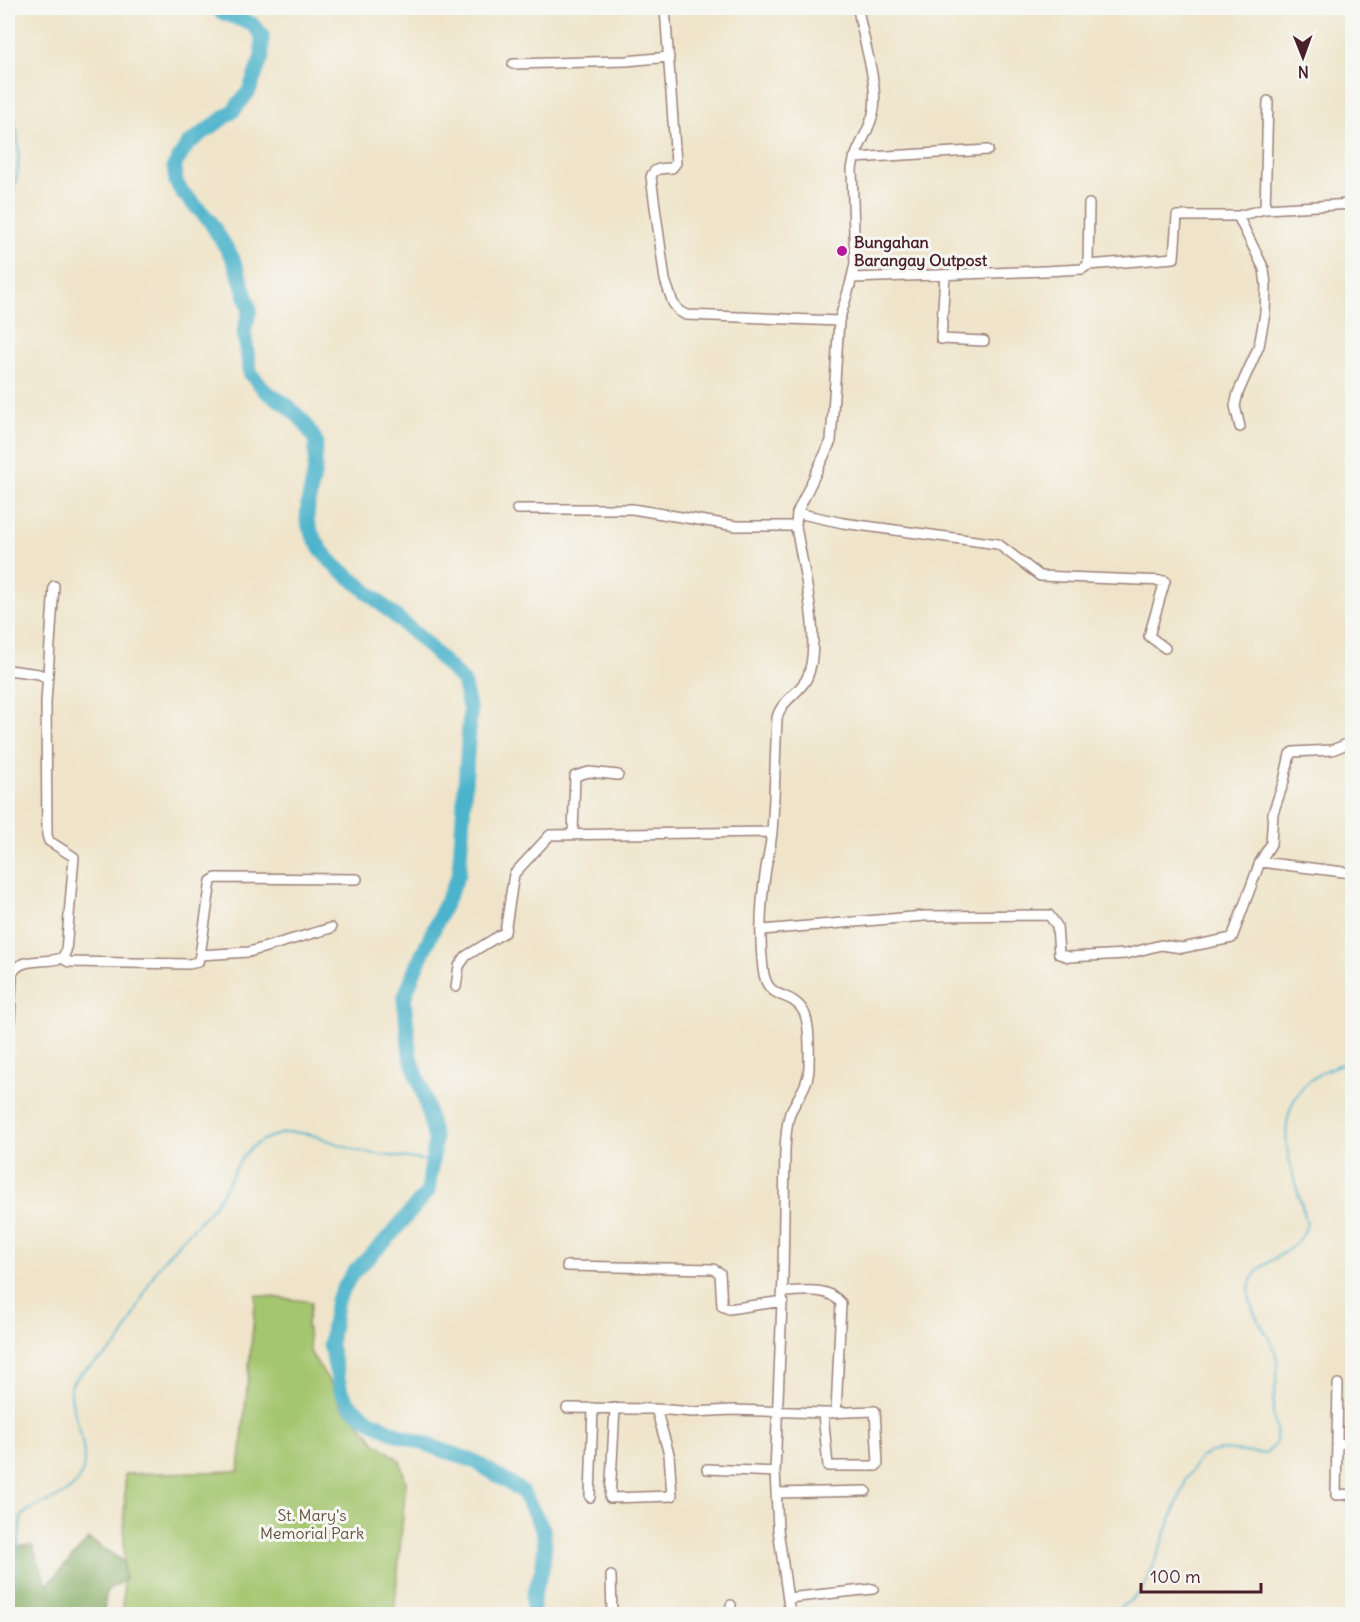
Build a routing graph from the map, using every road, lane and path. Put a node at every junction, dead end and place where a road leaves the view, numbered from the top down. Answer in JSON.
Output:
{"nodes":[{"id":1,"x":665,"y":8,"type":"edge"},
{"id":2,"x":858,"y":8,"type":"edge"},
{"id":3,"x":669,"y":57,"type":"junction"},
{"id":4,"x":513,"y":64,"type":"dead end"},
{"id":5,"x":1268,"y":101,"type":"dead end"},
{"id":6,"x":988,"y":150,"type":"dead end"},
{"id":7,"x":854,"y":158,"type":"junction"},
{"id":8,"x":1089,"y":204,"type":"dead end"},
{"id":9,"x":1353,"y":204,"type":"edge"},
{"id":10,"x":1265,"y":209,"type":"junction"},
{"id":11,"x":1238,"y":216,"type":"junction"},
{"id":12,"x":1089,"y":265,"type":"junction"},
{"id":13,"x":945,"y":275,"type":"junction"},
{"id":14,"x":852,"y":278,"type":"junction"},
{"id":15,"x":839,"y":321,"type":"junction"},
{"id":16,"x":984,"y":341,"type":"dead end"},
{"id":17,"x":1240,"y":428,"type":"dead end"},
{"id":18,"x":517,"y":509,"type":"dead end"},
{"id":19,"x":797,"y":513,"type":"junction"},
{"id":20,"x":795,"y":526,"type":"junction"},
{"id":21,"x":54,"y":586,"type":"dead end"},
{"id":22,"x":1165,"y":648,"type":"dead end"},
{"id":23,"x":8,"y":670,"type":"edge"},
{"id":24,"x":47,"y":678,"type":"junction"},
{"id":25,"x":1353,"y":742,"type":"edge"},
{"id":26,"x":618,"y":775,"type":"dead end"},
{"id":27,"x":772,"y":832,"type":"junction"},
{"id":28,"x":573,"y":833,"type":"junction"},
{"id":29,"x":1260,"y":862,"type":"junction"},
{"id":30,"x":1353,"y":873,"type":"edge"},
{"id":31,"x":357,"y":879,"type":"dead end"},
{"id":32,"x":331,"y":928,"type":"dead end"},
{"id":33,"x":762,"y":930,"type":"junction"},
{"id":34,"x":200,"y":955,"type":"junction"},
{"id":35,"x":62,"y":958,"type":"junction"},
{"id":36,"x":456,"y":987,"type":"dead end"},
{"id":37,"x":8,"y":1026,"type":"edge"},
{"id":38,"x":567,"y":1266,"type":"dead end"},
{"id":39,"x":783,"y":1296,"type":"junction"},
{"id":40,"x":1338,"y":1384,"type":"dead end"},
{"id":41,"x":567,"y":1408,"type":"dead end"},
{"id":42,"x":593,"y":1408,"type":"junction"},
{"id":43,"x":615,"y":1408,"type":"junction"},
{"id":44,"x":656,"y":1409,"type":"junction"},
{"id":45,"x":777,"y":1411,"type":"junction"},
{"id":46,"x":823,"y":1413,"type":"junction"},
{"id":47,"x":836,"y":1413,"type":"junction"},
{"id":48,"x":1353,"y":1443,"type":"edge"},
{"id":49,"x":1337,"y":1444,"type":"junction"},
{"id":50,"x":707,"y":1468,"type":"dead end"},
{"id":51,"x":775,"y":1472,"type":"junction"},
{"id":52,"x":866,"y":1491,"type":"dead end"},
{"id":53,"x":776,"y":1493,"type":"junction"},
{"id":54,"x":1353,"y":1494,"type":"edge"},
{"id":55,"x":590,"y":1497,"type":"dead end"},
{"id":56,"x":611,"y":1576,"type":"dead end"},
{"id":57,"x":873,"y":1589,"type":"dead end"},
{"id":58,"x":788,"y":1598,"type":"junction"},
{"id":59,"x":612,"y":1614,"type":"edge"},
{"id":60,"x":790,"y":1614,"type":"edge"}],
"edges":[{"from":1,"to":3,"type":"street"},
{"from":2,"to":7,"type":"street"},
{"from":3,"to":4,"type":"street"},
{"from":3,"to":15,"type":"street"},
{"from":5,"to":10,"type":"street"},
{"from":6,"to":7,"type":"street"},
{"from":7,"to":14,"type":"street"},
{"from":8,"to":12,"type":"street"},
{"from":9,"to":10,"type":"street"},
{"from":10,"to":11,"type":"street"},
{"from":11,"to":12,"type":"street"},
{"from":11,"to":17,"type":"street"},
{"from":12,"to":13,"type":"street"},
{"from":13,"to":14,"type":"street"},
{"from":13,"to":16,"type":"street"},
{"from":14,"to":15,"type":"street"},
{"from":15,"to":19,"type":"street"},
{"from":18,"to":20,"type":"street"},
{"from":19,"to":20,"type":"street"},
{"from":19,"to":22,"type":"street"},
{"from":20,"to":27,"type":"street"},
{"from":21,"to":24,"type":"street"},
{"from":23,"to":24,"type":"street"},
{"from":24,"to":35,"type":"street"},
{"from":25,"to":29,"type":"street"},
{"from":26,"to":28,"type":"street"},
{"from":27,"to":28,"type":"street"},
{"from":27,"to":33,"type":"street"},
{"from":28,"to":36,"type":"street"},
{"from":29,"to":30,"type":"street"},
{"from":29,"to":33,"type":"street"},
{"from":31,"to":34,"type":"street"},
{"from":32,"to":34,"type":"street"},
{"from":33,"to":39,"type":"street"},
{"from":34,"to":35,"type":"street"},
{"from":35,"to":37,"type":"street"},
{"from":38,"to":39,"type":"street"},
{"from":39,"to":45,"type":"street"},
{"from":39,"to":47,"type":"street"},
{"from":40,"to":49,"type":"street"},
{"from":41,"to":42,"type":"street"},
{"from":42,"to":43,"type":"street"},
{"from":42,"to":55,"type":"street"},
{"from":43,"to":44,"type":"street"},
{"from":43,"to":44,"type":"street"},
{"from":44,"to":45,"type":"street"},
{"from":45,"to":46,"type":"street"},
{"from":45,"to":51,"type":"street"},
{"from":46,"to":47,"type":"street"},
{"from":46,"to":47,"type":"street"},
{"from":48,"to":49,"type":"street"},
{"from":49,"to":54,"type":"street"},
{"from":50,"to":51,"type":"street"},
{"from":51,"to":53,"type":"street"},
{"from":52,"to":53,"type":"street"},
{"from":53,"to":58,"type":"street"},
{"from":56,"to":59,"type":"street"},
{"from":57,"to":58,"type":"street"},
{"from":58,"to":60,"type":"street"}]}
